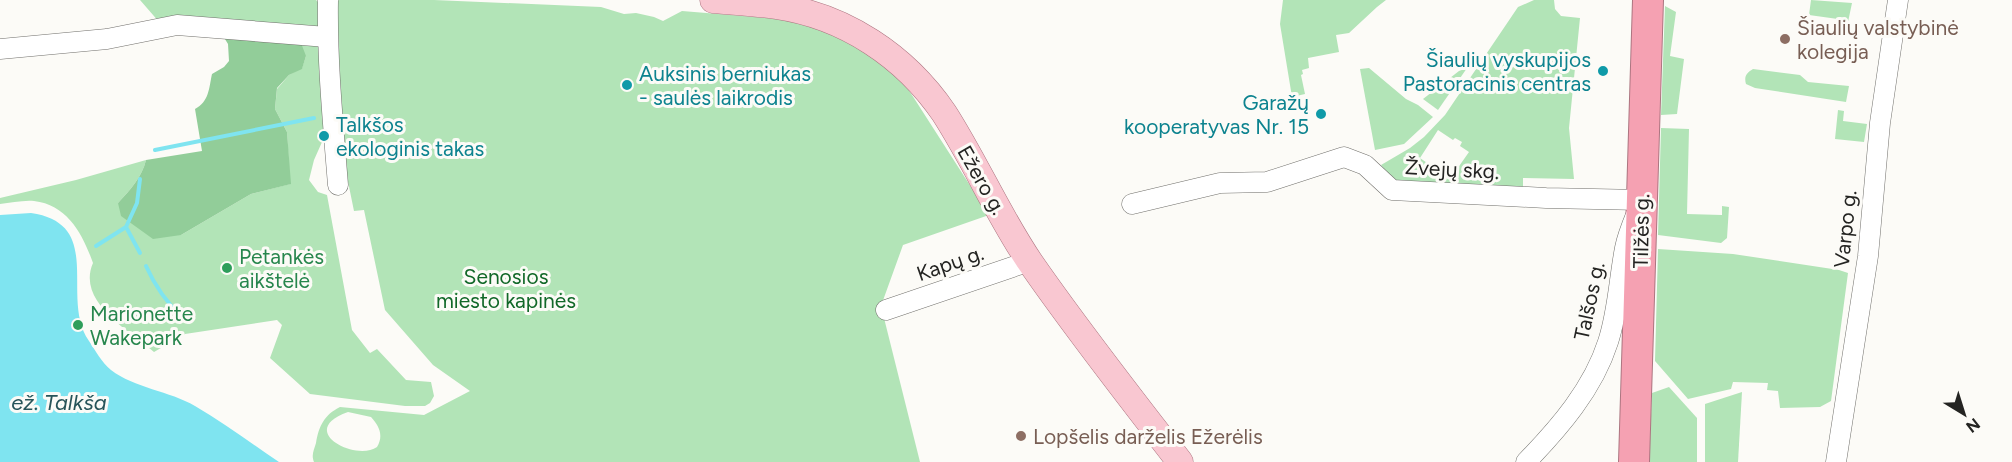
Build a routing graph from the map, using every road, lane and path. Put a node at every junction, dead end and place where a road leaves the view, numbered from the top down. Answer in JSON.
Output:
{"nodes":[{"id":1,"x":328,"y":0,"type":"edge"},
{"id":2,"x":713,"y":0,"type":"edge"},
{"id":3,"x":1648,"y":0,"type":"edge"},
{"id":4,"x":1898,"y":0,"type":"edge"},
{"id":5,"x":327,"y":37,"type":"junction"},
{"id":6,"x":0,"y":49,"type":"edge"},
{"id":7,"x":338,"y":185,"type":"dead end"},
{"id":8,"x":1642,"y":200,"type":"junction"},
{"id":9,"x":1132,"y":204,"type":"dead end"},
{"id":10,"x":1030,"y":261,"type":"junction"},
{"id":11,"x":886,"y":310,"type":"dead end"},
{"id":12,"x":1180,"y":462,"type":"edge"},
{"id":13,"x":1526,"y":462,"type":"edge"},
{"id":14,"x":1634,"y":462,"type":"edge"},
{"id":15,"x":1836,"y":462,"type":"edge"}],
"edges":[{"from":1,"to":5,"type":"street"},
{"from":2,"to":10,"type":"main road","name":"Ežero g."},
{"from":3,"to":8,"type":"highway","name":"Tilžės g."},
{"from":4,"to":15,"type":"street","name":"Varpo g."},
{"from":5,"to":6,"type":"street"},
{"from":5,"to":7,"type":"street"},
{"from":8,"to":9,"type":"street","name":"Žvejų skg."},
{"from":8,"to":13,"type":"street","name":"Talšos g."},
{"from":8,"to":14,"type":"highway","name":"Tilžės g."},
{"from":10,"to":11,"type":"street","name":"Kapų g."},
{"from":10,"to":12,"type":"main road","name":"Ežero g."}]}
